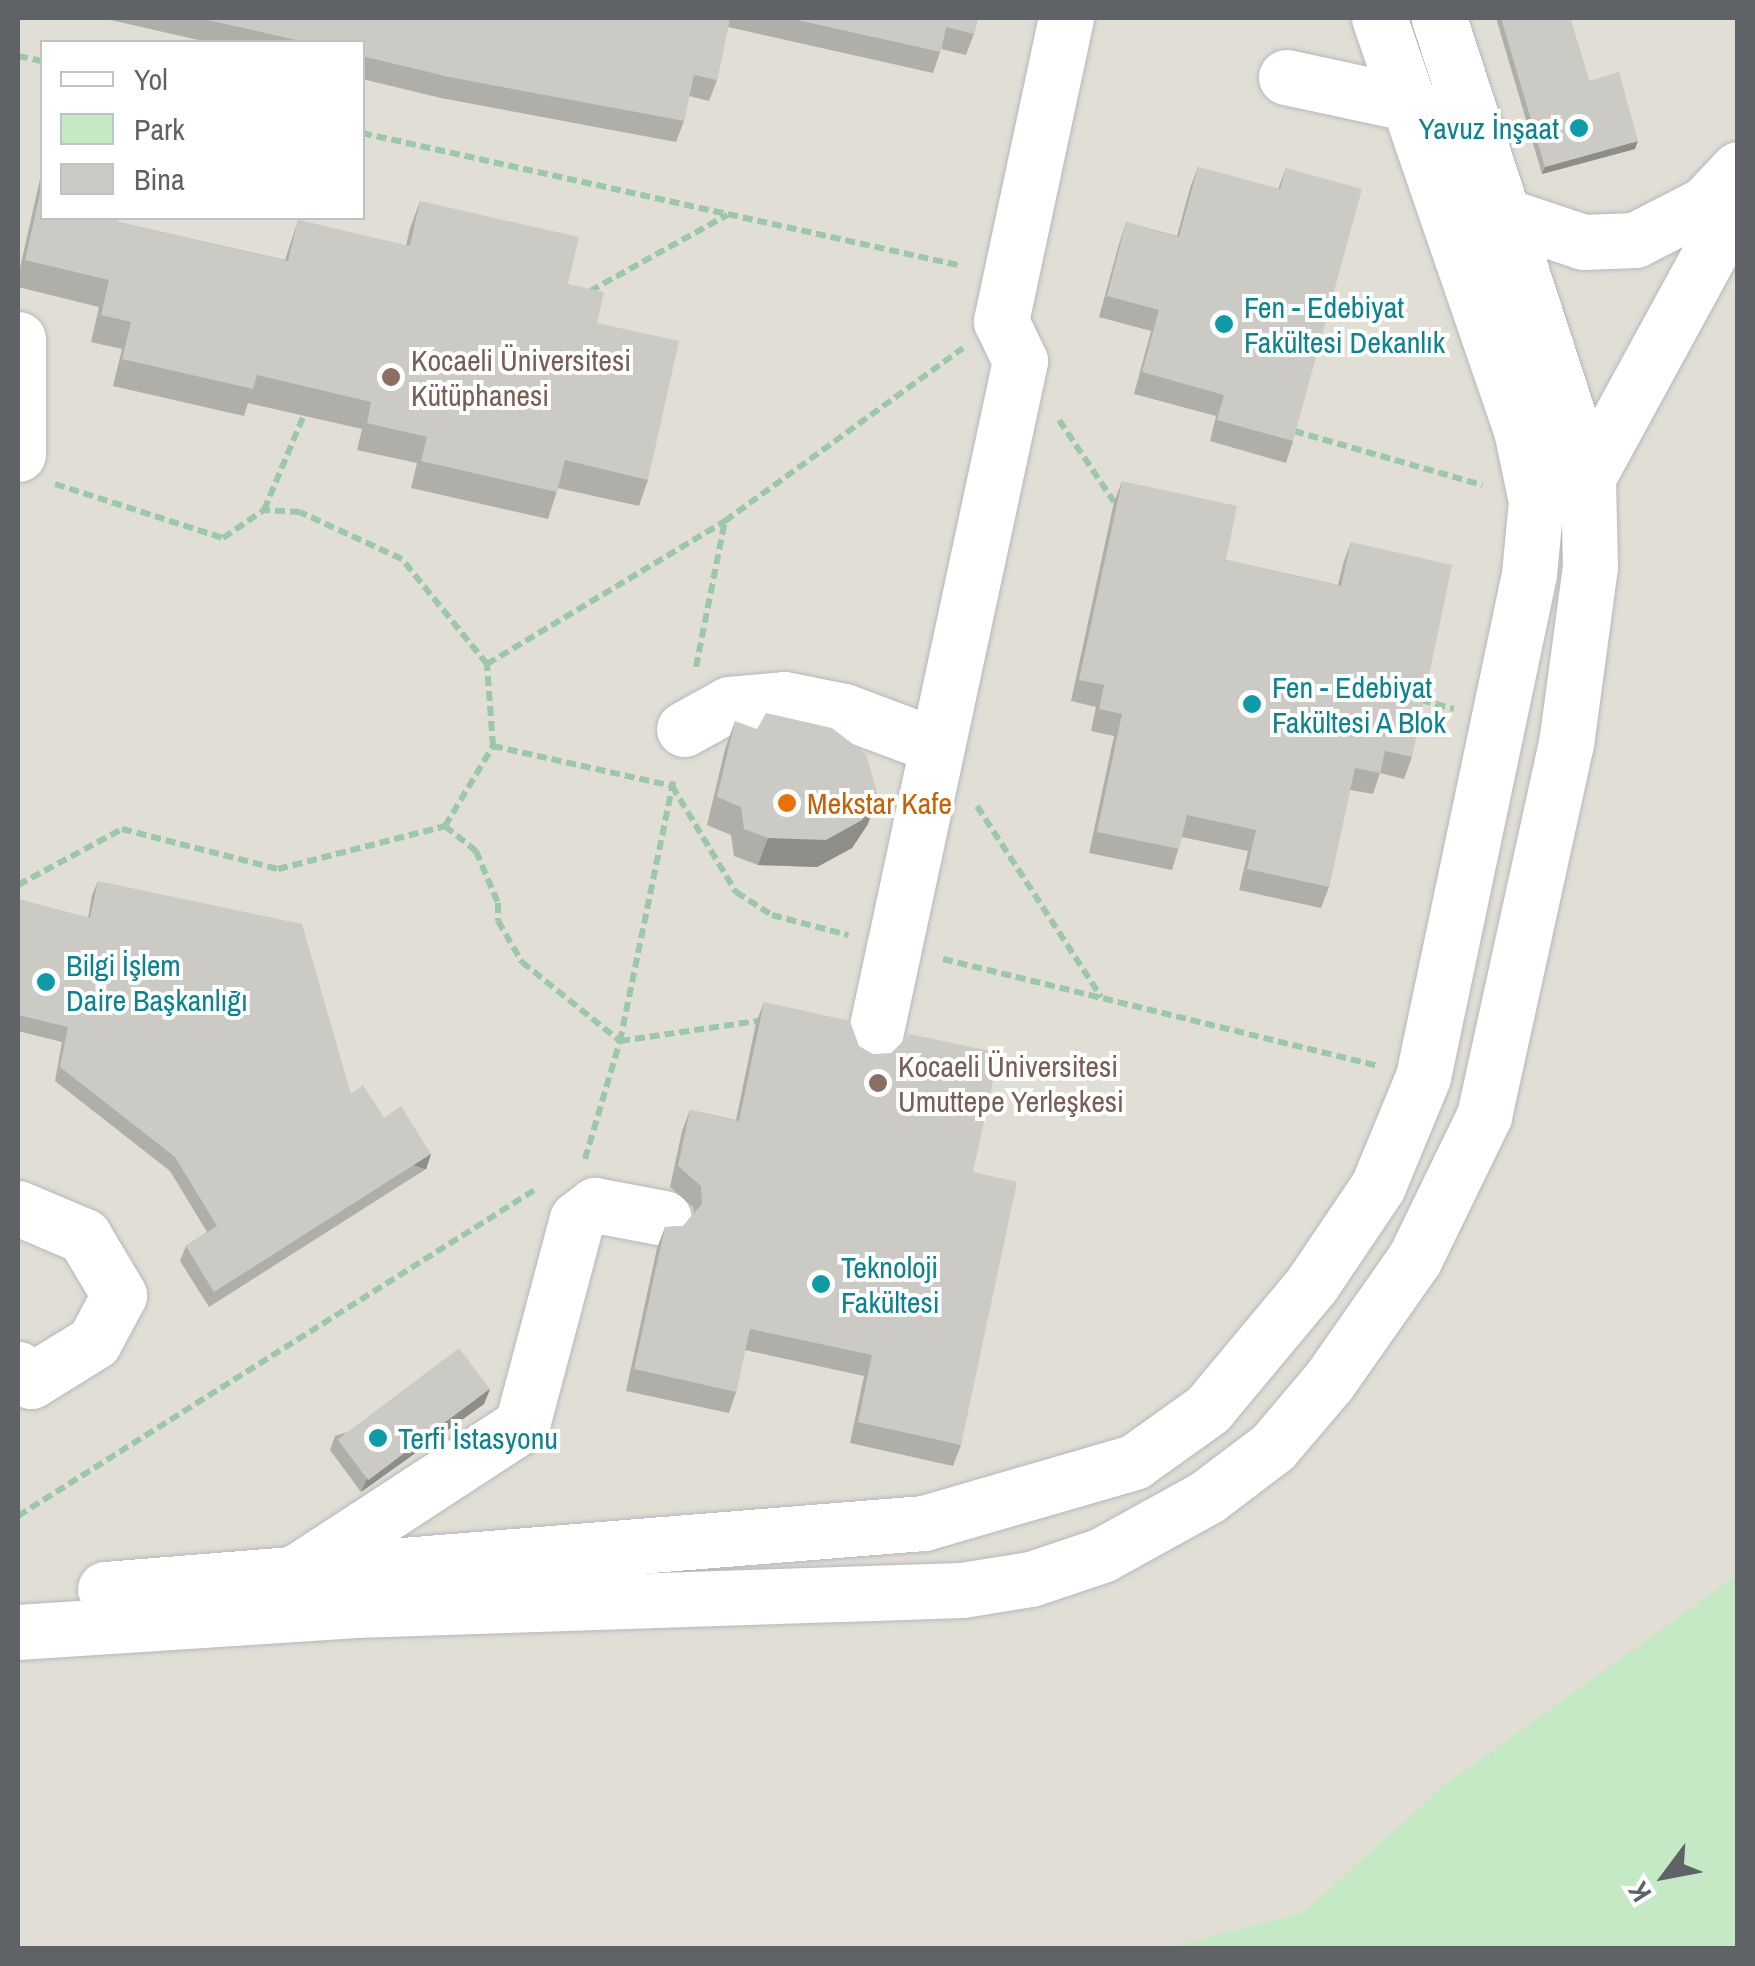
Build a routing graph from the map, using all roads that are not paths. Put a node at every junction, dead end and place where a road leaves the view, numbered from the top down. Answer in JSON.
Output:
{"nodes":[{"id":1,"x":1066,"y":18,"type":"edge"},
{"id":2,"x":1379,"y":18,"type":"edge"},
{"id":3,"x":1439,"y":18,"type":"edge"},
{"id":4,"x":1286,"y":77,"type":"dead end"},
{"id":5,"x":1412,"y":104,"type":"junction"},
{"id":6,"x":1738,"y":169,"type":"edge"},
{"id":7,"x":1738,"y":202,"type":"edge"},
{"id":8,"x":1503,"y":215,"type":"junction"},
{"id":9,"x":18,"y":339,"type":"edge"},
{"id":10,"x":27,"y":466,"type":"edge"},
{"id":11,"x":1588,"y":477,"type":"junction"},
{"id":12,"x":1536,"y":501,"type":"junction"},
{"id":13,"x":684,"y":729,"type":"road end"},
{"id":14,"x":938,"y":746,"type":"junction"},
{"id":15,"x":873,"y":1045,"type":"dead end"},
{"id":16,"x":18,"y":1208,"type":"edge"},
{"id":17,"x":664,"y":1218,"type":"dead end"},
{"id":18,"x":18,"y":1369,"type":"edge"},
{"id":19,"x":294,"y":1574,"type":"junction"},
{"id":20,"x":18,"y":1596,"type":"edge"},
{"id":21,"x":18,"y":1632,"type":"edge"}],
"edges":[{"from":1,"to":14,"type":"lane"},
{"from":2,"to":5,"type":"lane"},
{"from":3,"to":8,"type":"lane"},
{"from":4,"to":5,"type":"lane"},
{"from":5,"to":8,"type":"lane"},
{"from":5,"to":12,"type":"lane"},
{"from":6,"to":8,"type":"lane"},
{"from":7,"to":11,"type":"lane"},
{"from":8,"to":11,"type":"lane"},
{"from":9,"to":10,"type":"lane"},
{"from":11,"to":12,"type":"lane"},
{"from":11,"to":21,"type":"lane"},
{"from":12,"to":19,"type":"lane"},
{"from":13,"to":14,"type":"lane"},
{"from":14,"to":15,"type":"lane"},
{"from":16,"to":18,"type":"lane"},
{"from":17,"to":19,"type":"lane"},
{"from":19,"to":20,"type":"lane"}]}
